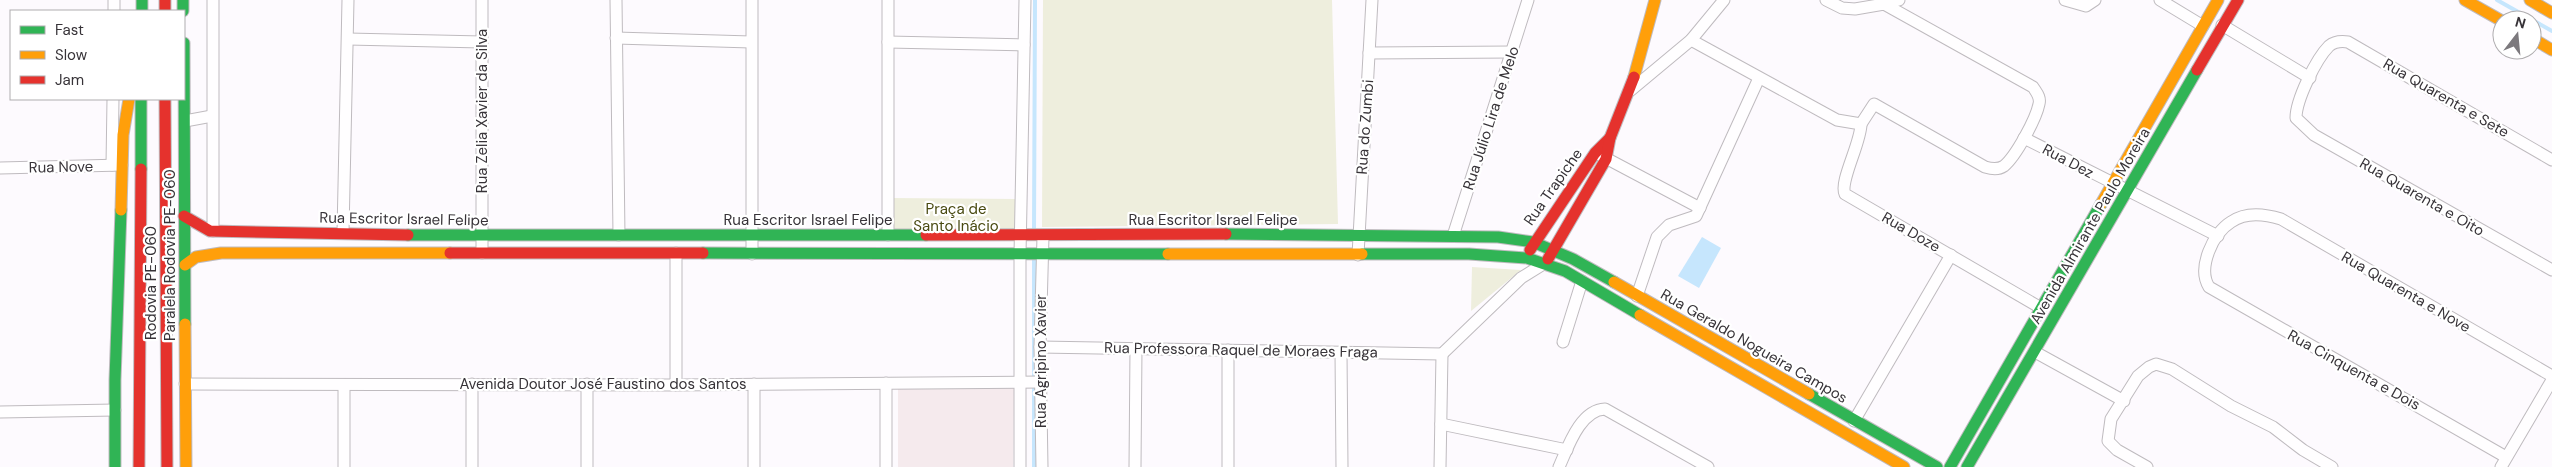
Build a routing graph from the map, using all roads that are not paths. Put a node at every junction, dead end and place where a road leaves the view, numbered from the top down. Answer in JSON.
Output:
{"nodes":[{"id":1,"x":213,"y":0,"type":"edge"},
{"id":2,"x":348,"y":0,"type":"edge"},
{"id":3,"x":482,"y":0,"type":"edge"},
{"id":4,"x":616,"y":0,"type":"edge"},
{"id":5,"x":752,"y":0,"type":"edge"},
{"id":6,"x":888,"y":0,"type":"edge"},
{"id":7,"x":1024,"y":0,"type":"edge"},
{"id":8,"x":1372,"y":0,"type":"edge"},
{"id":9,"x":1528,"y":0,"type":"edge"},
{"id":10,"x":1655,"y":0,"type":"edge"},
{"id":11,"x":1724,"y":0,"type":"edge"},
{"id":12,"x":1826,"y":0,"type":"edge"},
{"id":13,"x":1899,"y":0,"type":"edge"},
{"id":14,"x":2066,"y":0,"type":"edge"},
{"id":15,"x":2095,"y":0,"type":"edge"},
{"id":16,"x":2160,"y":0,"type":"edge"},
{"id":17,"x":2218,"y":0,"type":"edge"},
{"id":18,"x":2238,"y":0,"type":"edge"},
{"id":19,"x":2465,"y":0,"type":"edge"},
{"id":20,"x":2530,"y":0,"type":"edge"},
{"id":21,"x":1884,"y":4,"type":"junction"},
{"id":22,"x":2552,"y":13,"type":"edge"},
{"id":23,"x":2492,"y":15,"type":"edge"},
{"id":24,"x":2222,"y":25,"type":"junction"},
{"id":25,"x":2203,"y":26,"type":"junction"},
{"id":26,"x":616,"y":38,"type":"junction"},
{"id":27,"x":348,"y":39,"type":"junction"},
{"id":28,"x":1691,"y":40,"type":"junction"},
{"id":29,"x":482,"y":42,"type":"junction"},
{"id":30,"x":751,"y":42,"type":"junction"},
{"id":31,"x":888,"y":42,"type":"junction"},
{"id":32,"x":1024,"y":45,"type":"junction"},
{"id":33,"x":1512,"y":52,"type":"junction"},
{"id":34,"x":1370,"y":53,"type":"junction"},
{"id":35,"x":1759,"y":78,"type":"junction"},
{"id":36,"x":2310,"y":78,"type":"junction"},
{"id":37,"x":1631,"y":90,"type":"junction"},
{"id":38,"x":113,"y":100,"type":"edge"},
{"id":39,"x":129,"y":100,"type":"edge"},
{"id":40,"x":141,"y":100,"type":"edge"},
{"id":41,"x":165,"y":100,"type":"edge"},
{"id":42,"x":185,"y":100,"type":"edge"},
{"id":43,"x":212,"y":116,"type":"junction"},
{"id":44,"x":185,"y":121,"type":"junction"},
{"id":45,"x":1861,"y":124,"type":"junction"},
{"id":46,"x":1610,"y":138,"type":"junction"},
{"id":47,"x":2024,"y":138,"type":"junction"},
{"id":48,"x":1595,"y":153,"type":"junction"},
{"id":49,"x":1606,"y":159,"type":"junction"},
{"id":50,"x":2552,"y":160,"type":"edge"},
{"id":51,"x":117,"y":165,"type":"junction"},
{"id":52,"x":0,"y":168,"type":"edge"},
{"id":53,"x":2111,"y":184,"type":"junction"},
{"id":54,"x":2128,"y":192,"type":"junction"},
{"id":55,"x":1700,"y":208,"type":"junction"},
{"id":56,"x":184,"y":216,"type":"junction"},
{"id":57,"x":213,"y":231,"type":"junction"},
{"id":58,"x":343,"y":232,"type":"junction"},
{"id":59,"x":1358,"y":234,"type":"junction"},
{"id":60,"x":618,"y":235,"type":"junction"},
{"id":61,"x":752,"y":235,"type":"junction"},
{"id":62,"x":888,"y":235,"type":"junction"},
{"id":63,"x":482,"y":236,"type":"junction"},
{"id":64,"x":1020,"y":236,"type":"junction"},
{"id":65,"x":1043,"y":236,"type":"junction"},
{"id":66,"x":1453,"y":236,"type":"junction"},
{"id":67,"x":2218,"y":236,"type":"junction"},
{"id":68,"x":1533,"y":242,"type":"junction"},
{"id":69,"x":1555,"y":250,"type":"junction"},
{"id":70,"x":482,"y":253,"type":"junction"},
{"id":71,"x":676,"y":253,"type":"junction"},
{"id":72,"x":752,"y":254,"type":"junction"},
{"id":73,"x":1042,"y":254,"type":"junction"},
{"id":74,"x":1020,"y":255,"type":"junction"},
{"id":75,"x":1358,"y":255,"type":"junction"},
{"id":76,"x":1951,"y":255,"type":"junction"},
{"id":77,"x":1527,"y":258,"type":"junction"},
{"id":78,"x":1545,"y":263,"type":"junction"},
{"id":79,"x":185,"y":265,"type":"junction"},
{"id":80,"x":2552,"y":270,"type":"edge"},
{"id":81,"x":1521,"y":278,"type":"junction"},
{"id":82,"x":1582,"y":281,"type":"junction"},
{"id":83,"x":1637,"y":296,"type":"junction"},
{"id":84,"x":2042,"y":308,"type":"junction"},
{"id":85,"x":1563,"y":342,"type":"dead end"},
{"id":86,"x":1040,"y":347,"type":"junction"},
{"id":87,"x":1136,"y":348,"type":"junction"},
{"id":88,"x":1228,"y":350,"type":"junction"},
{"id":89,"x":1341,"y":352,"type":"junction"},
{"id":90,"x":2034,"y":352,"type":"junction"},
{"id":91,"x":1442,"y":354,"type":"junction"},
{"id":92,"x":1742,"y":355,"type":"junction"},
{"id":93,"x":1734,"y":368,"type":"junction"},
{"id":94,"x":2552,"y":378,"type":"edge"},
{"id":95,"x":1031,"y":382,"type":"junction"},
{"id":96,"x":886,"y":383,"type":"junction"},
{"id":97,"x":185,"y":384,"type":"junction"},
{"id":98,"x":472,"y":384,"type":"junction"},
{"id":99,"x":587,"y":384,"type":"junction"},
{"id":100,"x":676,"y":384,"type":"junction"},
{"id":101,"x":754,"y":384,"type":"junction"},
{"id":102,"x":344,"y":385,"type":"junction"},
{"id":103,"x":2124,"y":401,"type":"junction"},
{"id":104,"x":114,"y":410,"type":"junction"},
{"id":105,"x":0,"y":412,"type":"edge"},
{"id":106,"x":1854,"y":421,"type":"junction"},
{"id":107,"x":1441,"y":424,"type":"junction"},
{"id":108,"x":1567,"y":450,"type":"junction"},
{"id":109,"x":2504,"y":462,"type":"edge"},
{"id":110,"x":115,"y":467,"type":"edge"},
{"id":111,"x":139,"y":467,"type":"edge"},
{"id":112,"x":168,"y":467,"type":"edge"},
{"id":113,"x":186,"y":467,"type":"edge"},
{"id":114,"x":344,"y":467,"type":"edge"},
{"id":115,"x":472,"y":467,"type":"edge"},
{"id":116,"x":587,"y":467,"type":"edge"},
{"id":117,"x":754,"y":467,"type":"edge"},
{"id":118,"x":886,"y":467,"type":"edge"},
{"id":119,"x":1020,"y":467,"type":"edge"},
{"id":120,"x":1042,"y":467,"type":"edge"},
{"id":121,"x":1135,"y":467,"type":"edge"},
{"id":122,"x":1228,"y":467,"type":"edge"},
{"id":123,"x":1342,"y":467,"type":"edge"},
{"id":124,"x":1440,"y":467,"type":"edge"},
{"id":125,"x":1559,"y":467,"type":"edge"},
{"id":126,"x":1708,"y":467,"type":"edge"},
{"id":127,"x":1904,"y":467,"type":"edge"},
{"id":128,"x":1937,"y":467,"type":"edge"},
{"id":129,"x":1950,"y":467,"type":"edge"},
{"id":130,"x":1967,"y":467,"type":"edge"},
{"id":131,"x":2147,"y":467,"type":"edge"},
{"id":132,"x":2332,"y":467,"type":"edge"}],
"edges":[{"from":1,"to":43,"type":"street"},
{"from":2,"to":27,"type":"street"},
{"from":3,"to":29,"type":"street","name":"Rua Zelia Xavier da Silva"},
{"from":4,"to":26,"type":"street"},
{"from":5,"to":30,"type":"street"},
{"from":6,"to":31,"type":"street"},
{"from":7,"to":32,"type":"street"},
{"from":8,"to":34,"type":"street","name":"Rua do Zumbi"},
{"from":9,"to":33,"type":"street","name":"Rua Júlio Lira de Melo"},
{"from":10,"to":37,"type":"main road","name":"Rua Trapiche"},
{"from":11,"to":28,"type":"street"},
{"from":12,"to":21,"type":"street"},
{"from":13,"to":21,"type":"street"},
{"from":14,"to":15,"type":"street"},
{"from":16,"to":25,"type":"street"},
{"from":17,"to":25,"type":"main road","name":"Avenida Almirante Paulo Moreira"},
{"from":18,"to":24,"type":"main road","name":"Avenida Almirante Paulo Moreira"},
{"from":19,"to":23,"type":"main road"},
{"from":20,"to":22,"type":"main road"},
{"from":21,"to":47,"type":"street"},
{"from":24,"to":36,"type":"street"},
{"from":24,"to":54,"type":"main road","name":"Avenida Almirante Paulo Moreira"},
{"from":25,"to":53,"type":"main road","name":"Avenida Almirante Paulo Moreira"},
{"from":26,"to":30,"type":"street"},
{"from":26,"to":60,"type":"street"},
{"from":27,"to":29,"type":"street"},
{"from":27,"to":58,"type":"street"},
{"from":28,"to":35,"type":"street"},
{"from":28,"to":37,"type":"street"},
{"from":29,"to":63,"type":"street","name":"Rua Zelia Xavier da Silva"},
{"from":30,"to":61,"type":"street"},
{"from":31,"to":32,"type":"street"},
{"from":31,"to":62,"type":"street"},
{"from":32,"to":64,"type":"street"},
{"from":33,"to":34,"type":"street"},
{"from":33,"to":66,"type":"street","name":"Rua Júlio Lira de Melo"},
{"from":34,"to":59,"type":"street","name":"Rua do Zumbi"},
{"from":35,"to":45,"type":"street"},
{"from":35,"to":55,"type":"street"},
{"from":36,"to":50,"type":"street","name":"Rua Quarenta e Sete"},
{"from":36,"to":80,"type":"street","name":"Rua Quarenta e Oito"},
{"from":37,"to":46,"type":"main road","name":"Rua Trapiche"},
{"from":38,"to":51,"type":"street"},
{"from":39,"to":51,"type":"main road"},
{"from":40,"to":111,"type":"main road","name":"Rodovia PE-060"},
{"from":41,"to":112,"type":"main road","name":"Rodovia PE-060"},
{"from":42,"to":44,"type":"main road","name":"Paralela Rodovia PE-060"},
{"from":43,"to":44,"type":"street"},
{"from":43,"to":57,"type":"street"},
{"from":44,"to":56,"type":"main road","name":"Paralela Rodovia PE-060"},
{"from":45,"to":47,"type":"street"},
{"from":45,"to":76,"type":"street","name":"Rua Doze"},
{"from":46,"to":48,"type":"main road","name":"Rua Trapiche"},
{"from":46,"to":49,"type":"main road","name":"Rua Trapiche"},
{"from":47,"to":53,"type":"street","name":"Rua Dez"},
{"from":48,"to":49,"type":"street"},
{"from":48,"to":68,"type":"main road","name":"Rua Trapiche"},
{"from":49,"to":55,"type":"street"},
{"from":49,"to":69,"type":"main road","name":"Rua Trapiche"},
{"from":51,"to":52,"type":"street","name":"Rua Nove"},
{"from":51,"to":104,"type":"main road"},
{"from":53,"to":54,"type":"street","name":"Rua Dez"},
{"from":53,"to":84,"type":"main road","name":"Avenida Almirante Paulo Moreira"},
{"from":54,"to":67,"type":"street","name":"Rua Dez"},
{"from":54,"to":90,"type":"main road","name":"Avenida Almirante Paulo Moreira"},
{"from":55,"to":83,"type":"street"},
{"from":56,"to":57,"type":"main road","name":"Rua Escritor Israel Felipe"},
{"from":56,"to":79,"type":"main road","name":"Paralela Rodovia PE-060"},
{"from":57,"to":58,"type":"main road","name":"Rua Escritor Israel Felipe"},
{"from":58,"to":63,"type":"main road","name":"Rua Escritor Israel Felipe"},
{"from":59,"to":65,"type":"main road","name":"Rua Escritor Israel Felipe"},
{"from":59,"to":66,"type":"main road","name":"Rua Escritor Israel Felipe"},
{"from":59,"to":75,"type":"street","name":"Rua do Zumbi"},
{"from":60,"to":61,"type":"main road","name":"Rua Escritor Israel Felipe"},
{"from":60,"to":63,"type":"main road","name":"Rua Escritor Israel Felipe"},
{"from":61,"to":62,"type":"main road","name":"Rua Escritor Israel Felipe"},
{"from":61,"to":72,"type":"street"},
{"from":62,"to":64,"type":"main road","name":"Rua Escritor Israel Felipe"},
{"from":63,"to":70,"type":"street","name":"Rua Zelia Xavier da Silva"},
{"from":64,"to":65,"type":"main road","name":"Rua Escritor Israel Felipe"},
{"from":64,"to":74,"type":"street"},
{"from":65,"to":73,"type":"street","name":"Rua Agripino Xavier"},
{"from":66,"to":68,"type":"main road","name":"Rua Escritor Israel Felipe"},
{"from":67,"to":94,"type":"street","name":"Rua Quarenta e Nove"},
{"from":67,"to":109,"type":"street","name":"Rua Cinquenta e Dois"},
{"from":68,"to":69,"type":"main road","name":"Rua Escritor Israel Felipe"},
{"from":68,"to":77,"type":"main road","name":"Rua Trapiche"},
{"from":69,"to":78,"type":"main road","name":"Rua Trapiche"},
{"from":69,"to":83,"type":"main road","name":"Rua Geraldo Nogueira Campos"},
{"from":70,"to":71,"type":"main road"},
{"from":70,"to":79,"type":"main road"},
{"from":71,"to":72,"type":"main road"},
{"from":71,"to":100,"type":"street"},
{"from":72,"to":74,"type":"main road"},
{"from":73,"to":74,"type":"main road"},
{"from":73,"to":75,"type":"main road"},
{"from":73,"to":86,"type":"street","name":"Rua Agripino Xavier"},
{"from":74,"to":95,"type":"street"},
{"from":75,"to":77,"type":"main road"},
{"from":76,"to":84,"type":"street","name":"Rua Doze"},
{"from":76,"to":106,"type":"street"},
{"from":77,"to":78,"type":"main road"},
{"from":77,"to":81,"type":"street"},
{"from":78,"to":81,"type":"street"},
{"from":78,"to":82,"type":"main road","name":"Rua Geraldo Nogueira Campos"},
{"from":79,"to":97,"type":"main road","name":"Paralela Rodovia PE-060"},
{"from":81,"to":91,"type":"street"},
{"from":82,"to":85,"type":"street"},
{"from":82,"to":93,"type":"main road","name":"Rua Geraldo Nogueira Campos"},
{"from":83,"to":92,"type":"main road","name":"Rua Geraldo Nogueira Campos"},
{"from":84,"to":129,"type":"main road","name":"Avenida Almirante Paulo Moreira"},
{"from":86,"to":87,"type":"street","name":"Rua Professora Raquel de Moraes Fraga"},
{"from":86,"to":95,"type":"street","name":"Rua Agripino Xavier"},
{"from":87,"to":88,"type":"street","name":"Rua Professora Raquel de Moraes Fraga"},
{"from":87,"to":121,"type":"street"},
{"from":88,"to":89,"type":"street","name":"Rua Professora Raquel de Moraes Fraga"},
{"from":88,"to":122,"type":"street"},
{"from":89,"to":91,"type":"street","name":"Rua Professora Raquel de Moraes Fraga"},
{"from":89,"to":123,"type":"street"},
{"from":90,"to":103,"type":"street"},
{"from":90,"to":130,"type":"main road","name":"Avenida Almirante Paulo Moreira"},
{"from":91,"to":107,"type":"street"},
{"from":92,"to":93,"type":"main road"},
{"from":92,"to":106,"type":"main road","name":"Rua Geraldo Nogueira Campos"},
{"from":93,"to":127,"type":"main road","name":"Rua Geraldo Nogueira Campos"},
{"from":94,"to":109,"type":"street"},
{"from":95,"to":96,"type":"street","name":"Avenida Doutor José Faustino dos Santos"},
{"from":95,"to":119,"type":"street"},
{"from":95,"to":120,"type":"street","name":"Rua Agripino Xavier"},
{"from":96,"to":101,"type":"street","name":"Avenida Doutor José Faustino dos Santos"},
{"from":96,"to":118,"type":"street"},
{"from":97,"to":102,"type":"street","name":"Avenida Doutor José Faustino dos Santos"},
{"from":97,"to":113,"type":"main road","name":"Paralela Rodovia PE-060"},
{"from":98,"to":99,"type":"street","name":"Avenida Doutor José Faustino dos Santos"},
{"from":98,"to":102,"type":"street","name":"Avenida Doutor José Faustino dos Santos"},
{"from":98,"to":115,"type":"street"},
{"from":99,"to":100,"type":"street","name":"Avenida Doutor José Faustino dos Santos"},
{"from":99,"to":116,"type":"street"},
{"from":100,"to":101,"type":"street","name":"Avenida Doutor José Faustino dos Santos"},
{"from":101,"to":117,"type":"street"},
{"from":102,"to":114,"type":"street"},
{"from":103,"to":131,"type":"street"},
{"from":103,"to":132,"type":"street"},
{"from":104,"to":105,"type":"street"},
{"from":104,"to":110,"type":"main road"},
{"from":106,"to":128,"type":"main road","name":"Rua Geraldo Nogueira Campos"},
{"from":107,"to":108,"type":"street"},
{"from":107,"to":124,"type":"street"},
{"from":108,"to":125,"type":"street"},
{"from":108,"to":126,"type":"street"}]}
